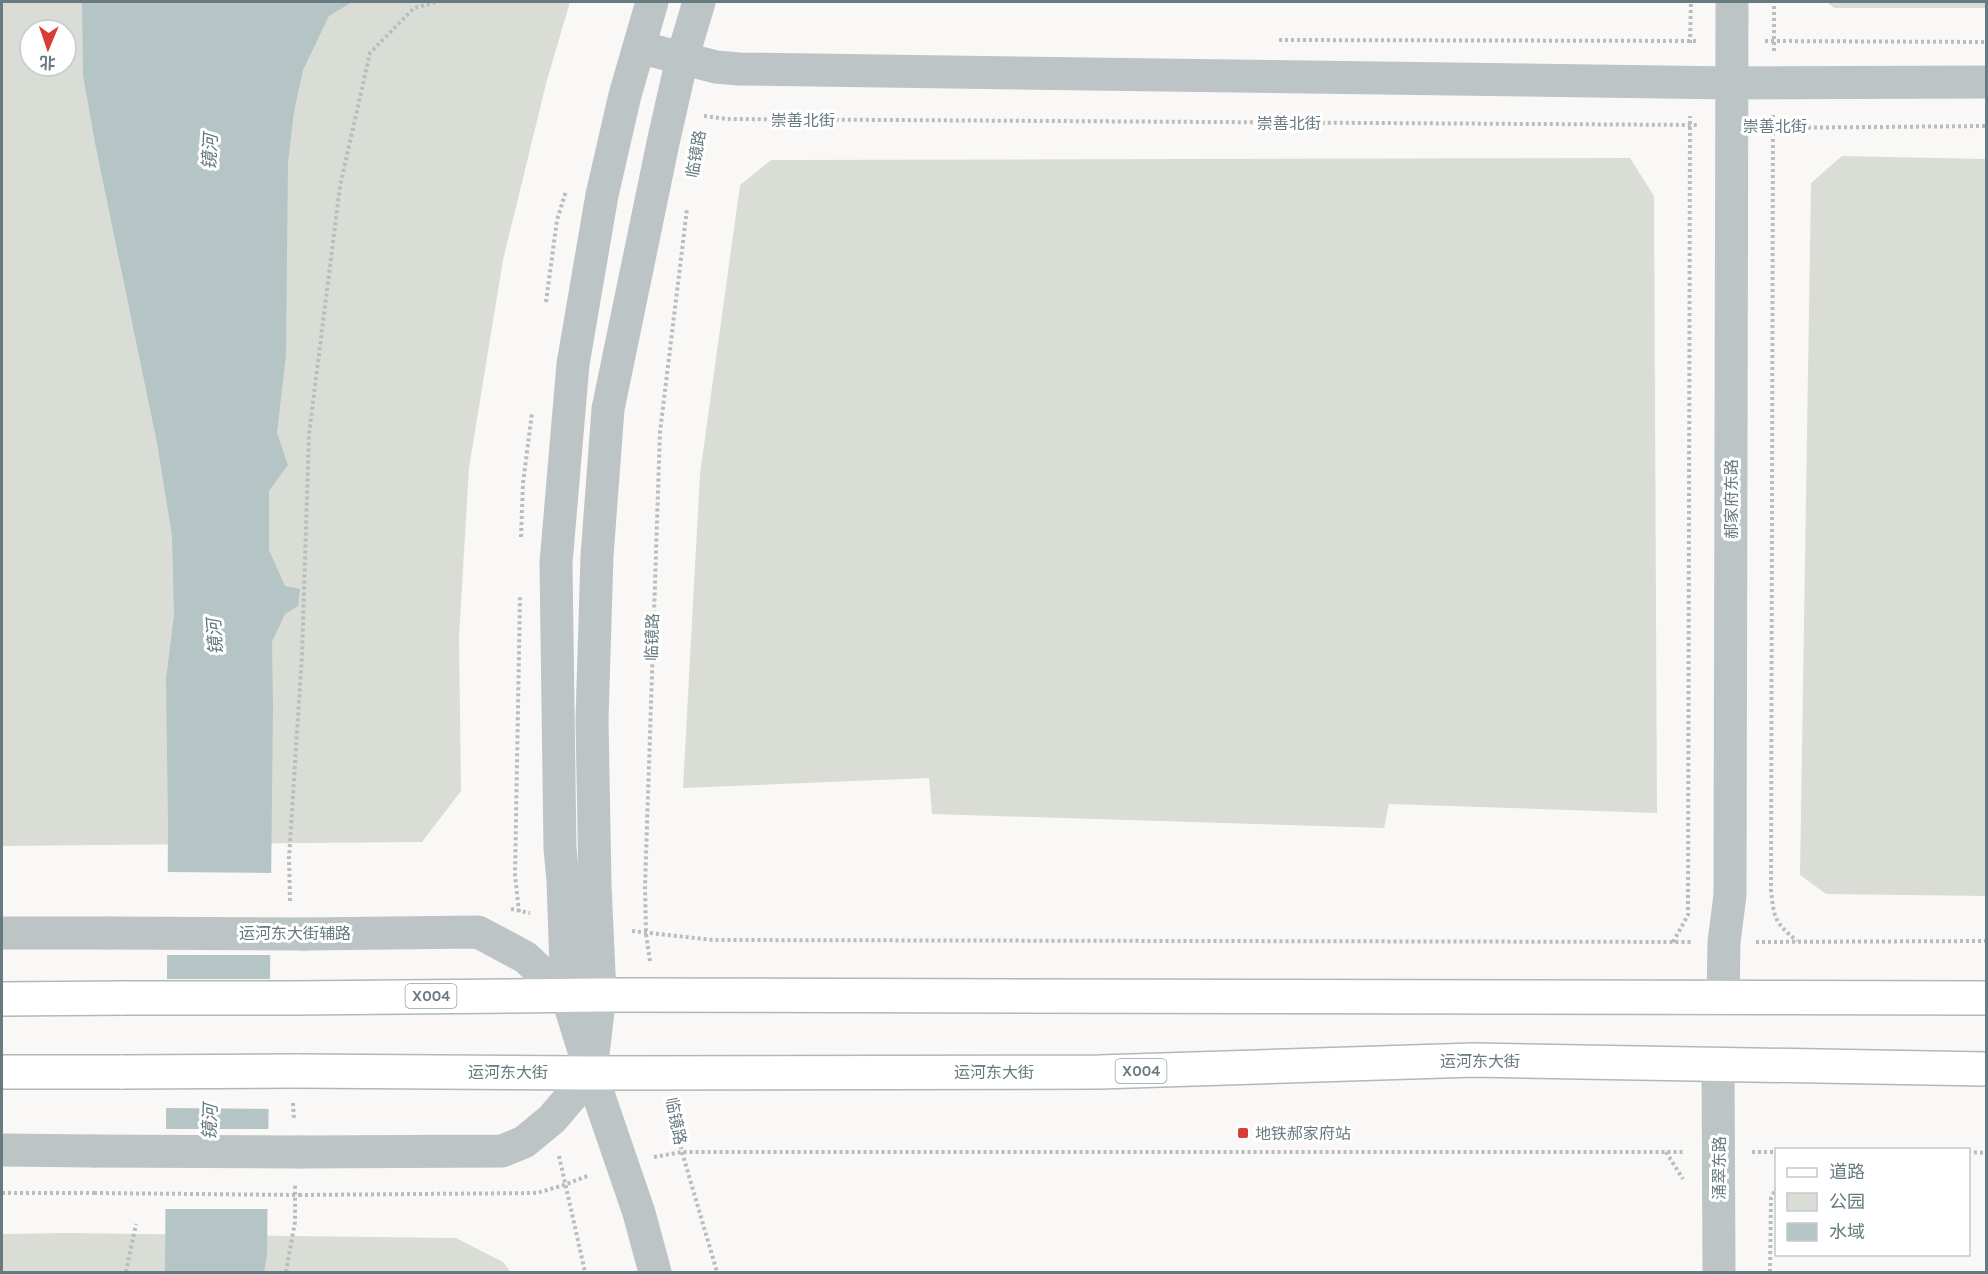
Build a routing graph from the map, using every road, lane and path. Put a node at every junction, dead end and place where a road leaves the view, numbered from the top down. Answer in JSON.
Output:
{"nodes":[{"id":1,"x":436,"y":2,"type":"edge"},
{"id":2,"x":652,"y":2,"type":"edge"},
{"id":3,"x":699,"y":2,"type":"edge"},
{"id":4,"x":1691,"y":2,"type":"edge"},
{"id":5,"x":1732,"y":2,"type":"edge"},
{"id":6,"x":1774,"y":2,"type":"edge"},
{"id":7,"x":1274,"y":40,"type":"dead end"},
{"id":8,"x":1690,"y":41,"type":"junction"},
{"id":9,"x":1732,"y":41,"type":"junction"},
{"id":10,"x":1774,"y":42,"type":"junction"},
{"id":11,"x":1986,"y":42,"type":"edge"},
{"id":12,"x":639,"y":47,"type":"junction"},
{"id":13,"x":682,"y":59,"type":"junction"},
{"id":14,"x":716,"y":68,"type":"junction"},
{"id":15,"x":1689,"y":82,"type":"junction"},
{"id":16,"x":1986,"y":82,"type":"edge"},
{"id":17,"x":1733,"y":83,"type":"junction"},
{"id":18,"x":1773,"y":83,"type":"junction"},
{"id":19,"x":703,"y":116,"type":"joint"},
{"id":20,"x":1690,"y":125,"type":"junction"},
{"id":21,"x":1733,"y":126,"type":"junction"},
{"id":22,"x":1986,"y":126,"type":"edge"},
{"id":23,"x":1773,"y":128,"type":"junction"},
{"id":24,"x":688,"y":198,"type":"dead end"},
{"id":25,"x":509,"y":909,"type":"dead end"},
{"id":26,"x":297,"y":920,"type":"junction"},
{"id":27,"x":563,"y":920,"type":"junction"},
{"id":28,"x":597,"y":925,"type":"junction"},
{"id":29,"x":2,"y":933,"type":"edge"},
{"id":30,"x":646,"y":934,"type":"junction"},
{"id":31,"x":1798,"y":941,"type":"junction"},
{"id":32,"x":1986,"y":941,"type":"edge"},
{"id":33,"x":1673,"y":942,"type":"junction"},
{"id":34,"x":1724,"y":942,"type":"junction"},
{"id":35,"x":600,"y":994,"type":"junction"},
{"id":36,"x":654,"y":995,"type":"junction"},
{"id":37,"x":567,"y":996,"type":"junction"},
{"id":38,"x":1724,"y":997,"type":"junction"},
{"id":39,"x":1986,"y":998,"type":"edge"},
{"id":40,"x":2,"y":999,"type":"edge"},
{"id":41,"x":1718,"y":1064,"type":"junction"},
{"id":42,"x":1986,"y":1069,"type":"edge"},
{"id":43,"x":2,"y":1072,"type":"edge"},
{"id":44,"x":667,"y":1072,"type":"junction"},
{"id":45,"x":591,"y":1073,"type":"junction"},
{"id":46,"x":294,"y":1082,"type":"junction"},
{"id":47,"x":2,"y":1150,"type":"edge"},
{"id":48,"x":296,"y":1152,"type":"junction"},
{"id":49,"x":682,"y":1152,"type":"junction"},
{"id":50,"x":1719,"y":1152,"type":"junction"},
{"id":51,"x":1775,"y":1152,"type":"edge"},
{"id":52,"x":1970,"y":1152,"type":"edge"},
{"id":53,"x":1986,"y":1153,"type":"edge"},
{"id":54,"x":622,"y":1162,"type":"junction"},
{"id":55,"x":1775,"y":1190,"type":"edge"},
{"id":56,"x":2,"y":1193,"type":"edge"},
{"id":57,"x":136,"y":1224,"type":"dead end"},
{"id":58,"x":126,"y":1272,"type":"edge"},
{"id":59,"x":286,"y":1272,"type":"edge"},
{"id":60,"x":656,"y":1272,"type":"edge"},
{"id":61,"x":717,"y":1272,"type":"edge"},
{"id":62,"x":1719,"y":1272,"type":"edge"},
{"id":63,"x":1770,"y":1272,"type":"edge"}],
"edges":[{"from":1,"to":26,"type":"path"},
{"from":2,"to":12,"type":"street","name":"临镜路"},
{"from":3,"to":13,"type":"street","name":"临镜路"},
{"from":4,"to":8,"type":"path"},
{"from":5,"to":9,"type":"street","name":"郝家府东路"},
{"from":6,"to":10,"type":"path"},
{"from":7,"to":8,"type":"path"},
{"from":8,"to":9,"type":"path"},
{"from":8,"to":15,"type":"path"},
{"from":9,"to":10,"type":"path"},
{"from":9,"to":17,"type":"street","name":"郝家府东路"},
{"from":10,"to":11,"type":"path"},
{"from":10,"to":18,"type":"path"},
{"from":12,"to":13,"type":"street"},
{"from":12,"to":27,"type":"street","name":"临镜路"},
{"from":13,"to":14,"type":"street"},
{"from":13,"to":28,"type":"street","name":"临镜路"},
{"from":14,"to":15,"type":"street"},
{"from":14,"to":19,"type":"path","name":"临镜路"},
{"from":15,"to":17,"type":"street"},
{"from":15,"to":20,"type":"path"},
{"from":16,"to":18,"type":"street"},
{"from":17,"to":18,"type":"street"},
{"from":17,"to":21,"type":"street","name":"郝家府东路"},
{"from":18,"to":23,"type":"path"},
{"from":19,"to":20,"type":"path","name":"崇善北街"},
{"from":20,"to":21,"type":"path","name":"崇善北街"},
{"from":20,"to":33,"type":"path"},
{"from":21,"to":23,"type":"path","name":"崇善北街"},
{"from":21,"to":34,"type":"street","name":"郝家府东路"},
{"from":22,"to":23,"type":"path","name":"崇善北街"},
{"from":23,"to":31,"type":"path"},
{"from":24,"to":30,"type":"path","name":"临镜路"},
{"from":25,"to":27,"type":"path"},
{"from":26,"to":29,"type":"street","name":"运河东大街辅路","bridge":true},
{"from":26,"to":37,"type":"street","name":"运河东大街辅路"},
{"from":27,"to":37,"type":"street","name":"临镜路"},
{"from":28,"to":30,"type":"path"},
{"from":28,"to":35,"type":"street","name":"临镜路"},
{"from":30,"to":33,"type":"path"},
{"from":30,"to":36,"type":"path","name":"临镜路"},
{"from":31,"to":32,"type":"path"},
{"from":31,"to":34,"type":"path"},
{"from":33,"to":34,"type":"path"},
{"from":34,"to":38,"type":"street","name":"郝家府东路"},
{"from":35,"to":36,"type":"main road","number":"X004"},
{"from":35,"to":37,"type":"main road","number":"X004"},
{"from":35,"to":45,"type":"street","name":"临镜路"},
{"from":36,"to":38,"type":"main road","number":"X004"},
{"from":37,"to":40,"type":"main road","number":"X004","bridge":true},
{"from":37,"to":45,"type":"street","name":"临镜路"},
{"from":38,"to":39,"type":"main road","number":"X004"},
{"from":41,"to":42,"type":"main road","name":"运河东大街","number":"X004"},
{"from":41,"to":44,"type":"main road","name":"运河东大街","number":"X004"},
{"from":41,"to":50,"type":"street","name":"涌翠东路"},
{"from":43,"to":46,"type":"main road","name":"运河东大街","number":"X004","bridge":true},
{"from":44,"to":45,"type":"main road","name":"运河东大街","number":"X004"},
{"from":44,"to":49,"type":"path","name":"临镜路"},
{"from":45,"to":46,"type":"main road","name":"运河东大街","number":"X004"},
{"from":45,"to":48,"type":"street"},
{"from":45,"to":54,"type":"street","name":"临镜路"},
{"from":46,"to":48,"type":"path"},
{"from":47,"to":48,"type":"street","bridge":true},
{"from":48,"to":59,"type":"path"},
{"from":49,"to":50,"type":"path"},
{"from":49,"to":54,"type":"path"},
{"from":49,"to":61,"type":"path","name":"临镜路"},
{"from":50,"to":51,"type":"path"},
{"from":50,"to":62,"type":"street","name":"涌翠东路"},
{"from":52,"to":53,"type":"path"},
{"from":54,"to":56,"type":"path","bridge":true},
{"from":54,"to":60,"type":"street","name":"临镜路"},
{"from":55,"to":63,"type":"path"},
{"from":57,"to":58,"type":"path"}]}
